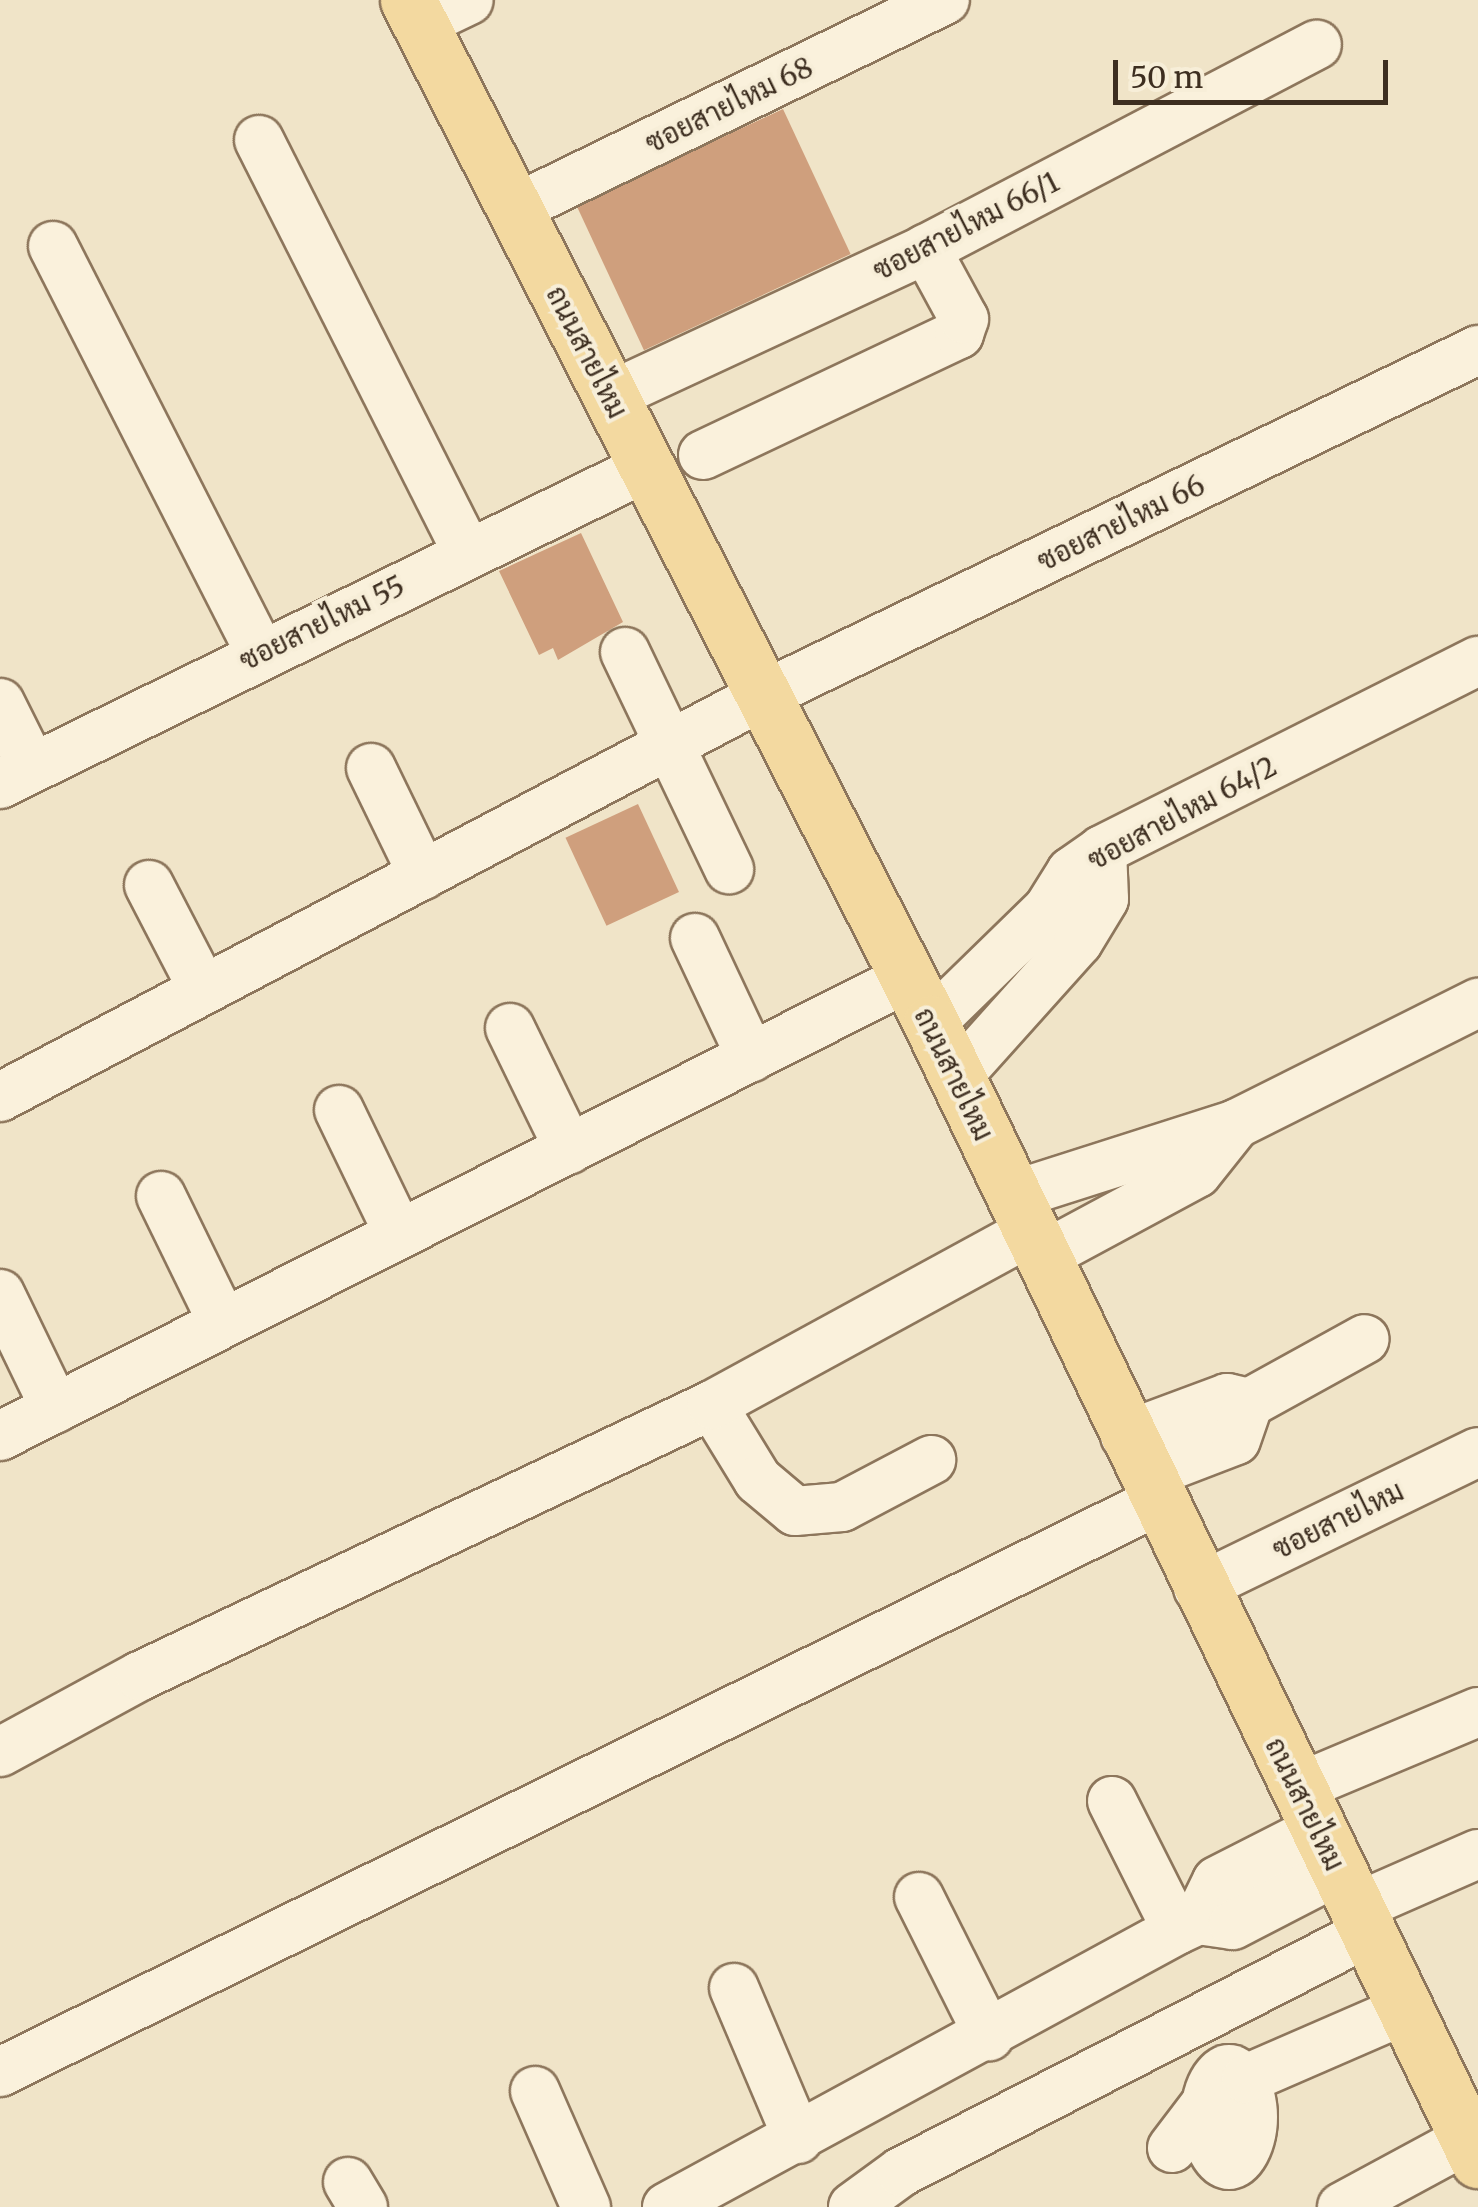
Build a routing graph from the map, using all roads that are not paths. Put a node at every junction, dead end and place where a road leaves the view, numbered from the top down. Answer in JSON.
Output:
{"nodes":[{"id":1,"x":469,"y":0,"type":"edge"},
{"id":2,"x":945,"y":0,"type":"edge"},
{"id":3,"x":413,"y":12,"type":"edge"},
{"id":4,"x":1317,"y":45,"type":"dead end"},
{"id":5,"x":258,"y":140,"type":"dead end"},
{"id":6,"x":514,"y":210,"type":"junction"},
{"id":7,"x":53,"y":246,"type":"dead end"},
{"id":8,"x":926,"y":249,"type":"junction"},
{"id":9,"x":1478,"y":350,"type":"edge"},
{"id":10,"x":610,"y":396,"type":"junction"},
{"id":11,"x":703,"y":454,"type":"dead end"},
{"id":12,"x":647,"y":467,"type":"junction"},
{"id":13,"x":468,"y":552,"type":"junction"},
{"id":14,"x":625,"y":652,"type":"dead end"},
{"id":15,"x":260,"y":653,"type":"junction"},
{"id":16,"x":1478,"y":661,"type":"edge"},
{"id":17,"x":764,"y":695,"type":"junction"},
{"id":18,"x":0,"y":703,"type":"edge"},
{"id":19,"x":670,"y":747,"type":"junction"},
{"id":20,"x":371,"y":768,"type":"dead end"},
{"id":21,"x":16,"y":775,"type":"edge"},
{"id":22,"x":1102,"y":850,"type":"junction"},
{"id":23,"x":728,"y":869,"type":"dead end"},
{"id":24,"x":423,"y":875,"type":"junction"},
{"id":25,"x":150,"y":885,"type":"dead end"},
{"id":26,"x":695,"y":938,"type":"dead end"},
{"id":27,"x":203,"y":989,"type":"junction"},
{"id":28,"x":919,"y":1001,"type":"junction"},
{"id":29,"x":1478,"y":1003,"type":"edge"},
{"id":30,"x":510,"y":1028,"type":"dead end"},
{"id":31,"x":751,"y":1057,"type":"junction"},
{"id":32,"x":955,"y":1079,"type":"junction"},
{"id":33,"x":0,"y":1096,"type":"edge"},
{"id":34,"x":338,"y":1110,"type":"dead end"},
{"id":35,"x":1236,"y":1124,"type":"junction"},
{"id":36,"x":569,"y":1148,"type":"junction"},
{"id":37,"x":162,"y":1196,"type":"dead end"},
{"id":38,"x":1028,"y":1228,"type":"junction"},
{"id":39,"x":399,"y":1234,"type":"junction"},
{"id":40,"x":0,"y":1294,"type":"edge"},
{"id":41,"x":224,"y":1323,"type":"junction"},
{"id":42,"x":1366,"y":1339,"type":"dead end"},
{"id":43,"x":712,"y":1405,"type":"junction"},
{"id":44,"x":56,"y":1408,"type":"junction"},
{"id":45,"x":0,"y":1436,"type":"edge"},
{"id":46,"x":1478,"y":1452,"type":"edge"},
{"id":47,"x":932,"y":1460,"type":"dead end"},
{"id":48,"x":1143,"y":1471,"type":"junction"},
{"id":49,"x":1198,"y":1588,"type":"junction"},
{"id":50,"x":1478,"y":1712,"type":"edge"},
{"id":51,"x":0,"y":1752,"type":"edge"},
{"id":52,"x":1112,"y":1801,"type":"dead end"},
{"id":53,"x":1478,"y":1854,"type":"edge"},
{"id":54,"x":1335,"y":1866,"type":"junction"},
{"id":55,"x":919,"y":1897,"type":"dead end"},
{"id":56,"x":1188,"y":1925,"type":"junction"},
{"id":57,"x":734,"y":1988,"type":"dead end"},
{"id":58,"x":1407,"y":2009,"type":"junction"},
{"id":59,"x":989,"y":2036,"type":"junction"},
{"id":60,"x":0,"y":2072,"type":"edge"},
{"id":61,"x":535,"y":2091,"type":"dead end"},
{"id":62,"x":798,"y":2139,"type":"junction"},
{"id":63,"x":1172,"y":2148,"type":"dead end"},
{"id":64,"x":1473,"y":2149,"type":"edge"},
{"id":65,"x":586,"y":2207,"type":"edge"},
{"id":66,"x":667,"y":2207,"type":"edge"},
{"id":67,"x":853,"y":2207,"type":"edge"},
{"id":68,"x":1342,"y":2207,"type":"edge"}],
"edges":[{"from":1,"to":3,"type":"street"},
{"from":2,"to":6,"type":"street","name":"ซอยสายไหม 68"},
{"from":3,"to":6,"type":"main road","name":"ถนนสายไหม"},
{"from":4,"to":8,"type":"street","name":"ซอยสายไหม 66/1"},
{"from":5,"to":13,"type":"street"},
{"from":6,"to":10,"type":"main road","name":"ถนนสายไหม"},
{"from":7,"to":15,"type":"street"},
{"from":8,"to":10,"type":"street","name":"ซอยสายไหม 66/1"},
{"from":8,"to":11,"type":"street"},
{"from":9,"to":17,"type":"street","name":"ซอยสายไหม 66"},
{"from":10,"to":12,"type":"main road","name":"ถนนสายไหม"},
{"from":12,"to":13,"type":"street","name":"ซอยสายไหม 55"},
{"from":12,"to":17,"type":"main road","name":"ถนนสายไหม"},
{"from":13,"to":15,"type":"street","name":"ซอยสายไหม 55"},
{"from":14,"to":19,"type":"street"},
{"from":15,"to":21,"type":"street","name":"ซอยสายไหม 55"},
{"from":16,"to":22,"type":"street","name":"ซอยสายไหม 64/2"},
{"from":17,"to":19,"type":"street","name":"ซอยสายไหม 66"},
{"from":17,"to":28,"type":"main road","name":"ถนนสายไหม"},
{"from":18,"to":21,"type":"street"},
{"from":19,"to":23,"type":"street"},
{"from":19,"to":24,"type":"street","name":"ซอยสายไหม 66"},
{"from":20,"to":24,"type":"street"},
{"from":22,"to":28,"type":"street","name":"ซอยสายไหม 64/2"},
{"from":22,"to":32,"type":"street"},
{"from":24,"to":27,"type":"street","name":"ซอยสายไหม 66"},
{"from":25,"to":27,"type":"street"},
{"from":26,"to":31,"type":"street"},
{"from":27,"to":33,"type":"street","name":"ซอยสายไหม 66"},
{"from":28,"to":31,"type":"street","name":"ซอยสายไหม 64/2"},
{"from":28,"to":32,"type":"main road","name":"ถนนสายไหม"},
{"from":29,"to":35,"type":"street"},
{"from":30,"to":36,"type":"street"},
{"from":31,"to":36,"type":"street","name":"ซอยสายไหม 64/2"},
{"from":32,"to":38,"type":"main road","name":"ถนนสายไหม"},
{"from":34,"to":39,"type":"street"},
{"from":35,"to":38,"type":"street"},
{"from":35,"to":38,"type":"street"},
{"from":36,"to":39,"type":"street","name":"ซอยสายไหม 64/2"},
{"from":37,"to":41,"type":"street"},
{"from":38,"to":43,"type":"street"},
{"from":38,"to":48,"type":"main road","name":"ถนนสายไหม"},
{"from":39,"to":41,"type":"street","name":"ซอยสายไหม 64/2"},
{"from":40,"to":44,"type":"street"},
{"from":41,"to":44,"type":"street","name":"ซอยสายไหม 64/2"},
{"from":42,"to":48,"type":"street"},
{"from":43,"to":47,"type":"street"},
{"from":43,"to":51,"type":"street"},
{"from":44,"to":45,"type":"street","name":"ซอยสายไหม 64/2"},
{"from":46,"to":49,"type":"street","name":"ซอยสายไหม"},
{"from":48,"to":49,"type":"main road","name":"ถนนสายไหม"},
{"from":48,"to":60,"type":"street"},
{"from":49,"to":54,"type":"main road","name":"ถนนสายไหม"},
{"from":50,"to":54,"type":"street"},
{"from":52,"to":56,"type":"street"},
{"from":53,"to":54,"type":"street"},
{"from":54,"to":56,"type":"street"},
{"from":54,"to":58,"type":"main road","name":"ถนนสายไหม"},
{"from":54,"to":67,"type":"street"},
{"from":55,"to":59,"type":"street"},
{"from":56,"to":59,"type":"street"},
{"from":57,"to":62,"type":"street"},
{"from":58,"to":63,"type":"street"},
{"from":58,"to":64,"type":"main road","name":"ถนนสายไหม"},
{"from":59,"to":62,"type":"street"},
{"from":61,"to":65,"type":"street"},
{"from":62,"to":66,"type":"street"},
{"from":64,"to":68,"type":"street"}]}
